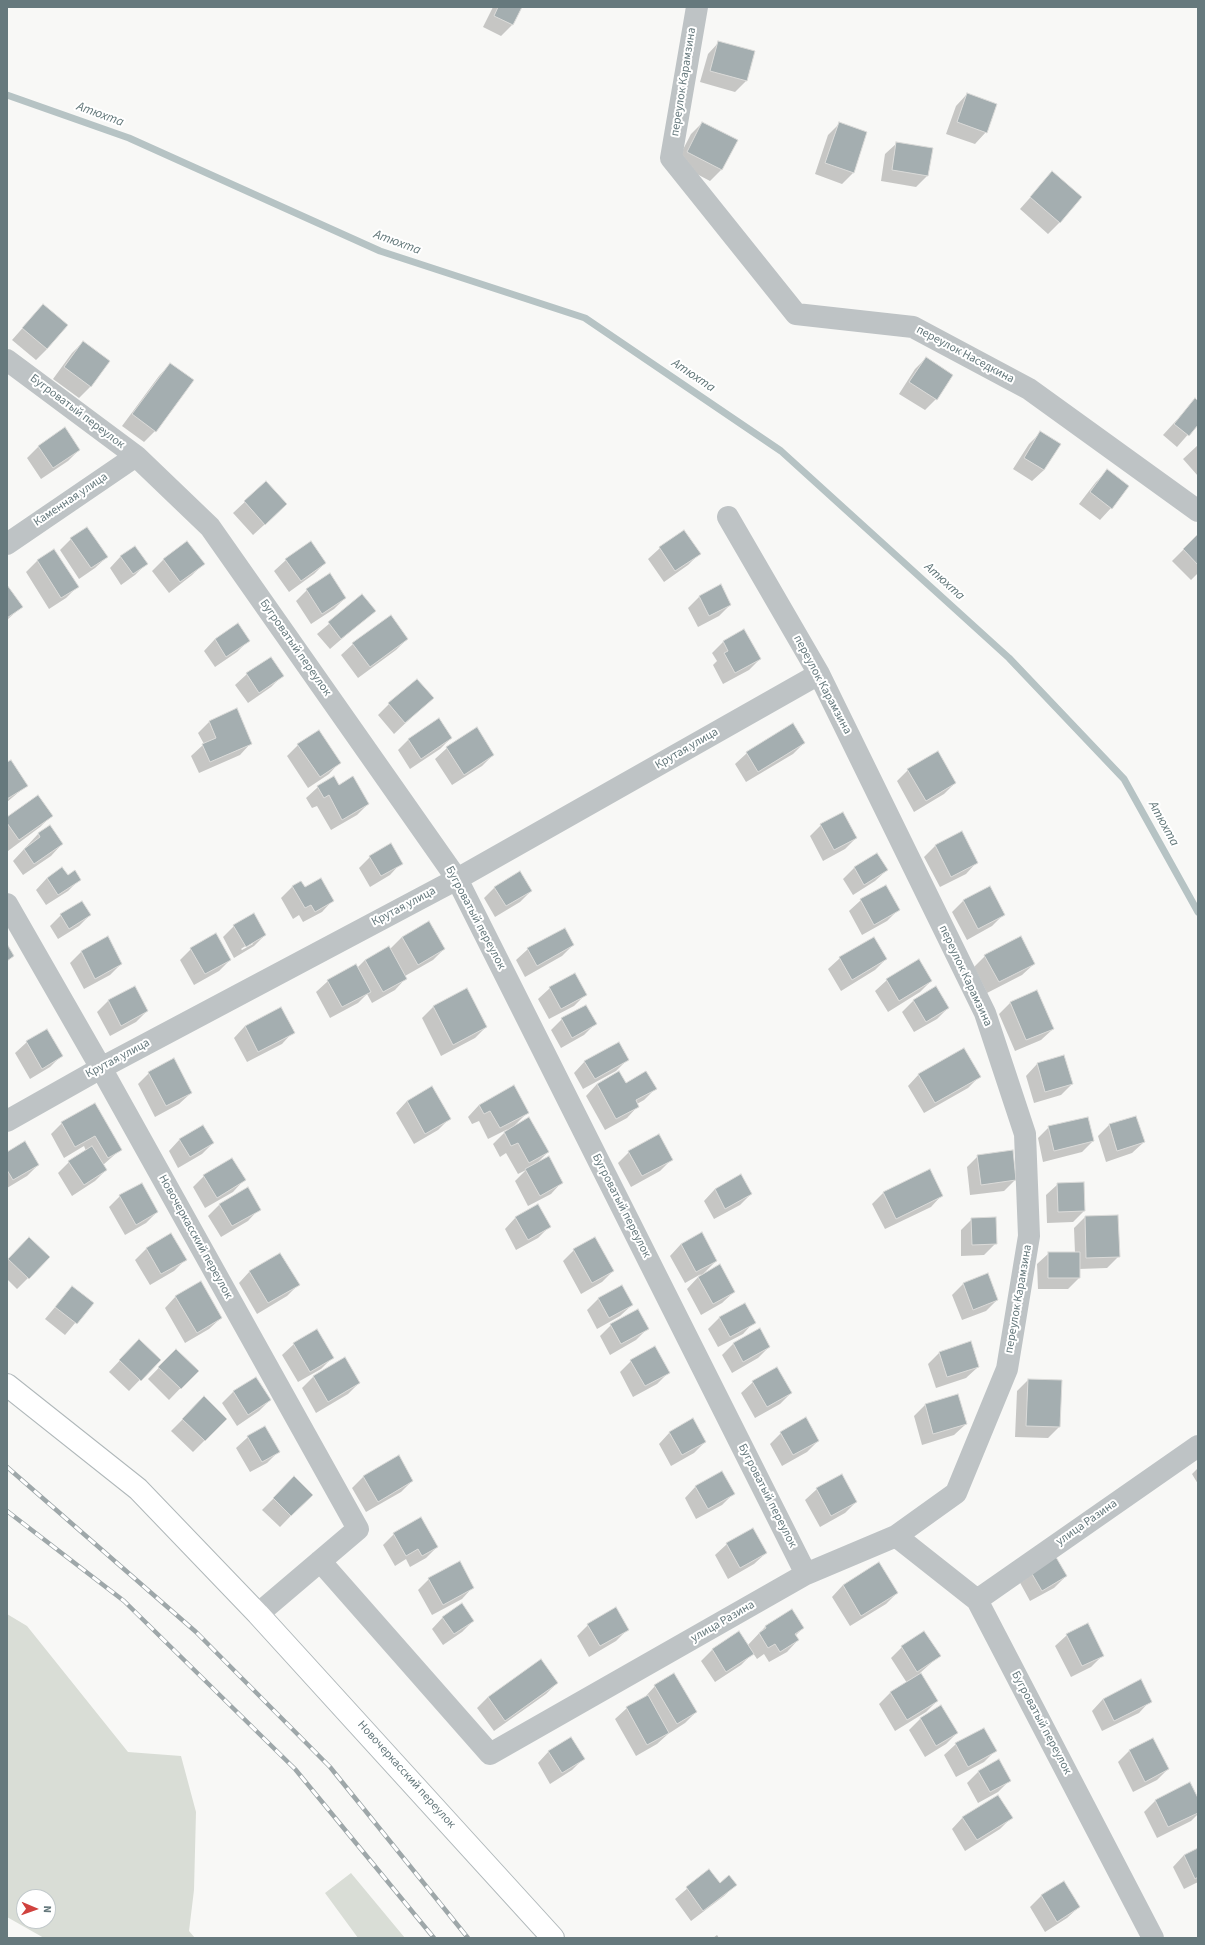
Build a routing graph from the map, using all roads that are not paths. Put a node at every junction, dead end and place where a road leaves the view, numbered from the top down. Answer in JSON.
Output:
{"nodes":[{"id":1,"x":697,"y":7,"type":"edge"},
{"id":2,"x":671,"y":158,"type":"joint"},
{"id":3,"x":7,"y":360,"type":"edge"},
{"id":4,"x":136,"y":456,"type":"junction"},
{"id":5,"x":1198,"y":511,"type":"edge"},
{"id":6,"x":728,"y":517,"type":"dead end"},
{"id":7,"x":7,"y":544,"type":"edge"},
{"id":8,"x":819,"y":674,"type":"junction"},
{"id":9,"x":457,"y":879,"type":"junction"},
{"id":10,"x":7,"y":904,"type":"edge"},
{"id":11,"x":101,"y":1068,"type":"junction"},
{"id":12,"x":7,"y":1121,"type":"edge"},
{"id":13,"x":7,"y":1385,"type":"edge"},
{"id":14,"x":1198,"y":1446,"type":"edge"},
{"id":15,"x":956,"y":1493,"type":"joint"},
{"id":16,"x":896,"y":1536,"type":"junction"},
{"id":17,"x":320,"y":1561,"type":"junction"},
{"id":18,"x":806,"y":1574,"type":"junction"},
{"id":19,"x":977,"y":1600,"type":"junction"},
{"id":20,"x":258,"y":1614,"type":"junction"},
{"id":21,"x":553,"y":1938,"type":"edge"},
{"id":22,"x":1154,"y":1938,"type":"edge"}],
"edges":[{"from":1,"to":2,"type":"street","name":"переулок Карамзина"},
{"from":2,"to":5,"type":"street","name":"переулок Наседкина"},
{"from":3,"to":4,"type":"street","name":"Бугроватый переулок"},
{"from":4,"to":7,"type":"street","name":"Каменная улица"},
{"from":4,"to":9,"type":"street","name":"Бугроватый переулок"},
{"from":6,"to":8,"type":"street","name":"переулок Карамзина"},
{"from":8,"to":9,"type":"street","name":"Крутая улица"},
{"from":8,"to":15,"type":"street","name":"переулок Карамзина"},
{"from":9,"to":11,"type":"street","name":"Крутая улица"},
{"from":9,"to":18,"type":"street","name":"Бугроватый переулок"},
{"from":10,"to":11,"type":"street","name":"Новочеркасский переулок"},
{"from":11,"to":12,"type":"street","name":"Крутая улица"},
{"from":11,"to":17,"type":"street","name":"Новочеркасский переулок"},
{"from":13,"to":20,"type":"main road","name":"Новочеркасский переулок"},
{"from":14,"to":19,"type":"street","name":"улица Разина"},
{"from":15,"to":16,"type":"street","name":"улица Разина"},
{"from":16,"to":18,"type":"street","name":"улица Разина"},
{"from":16,"to":19,"type":"street","name":"Бугроватый переулок"},
{"from":17,"to":18,"type":"street","name":"улица Разина"},
{"from":17,"to":20,"type":"street","name":"Новочеркасский переулок"},
{"from":19,"to":22,"type":"street","name":"Бугроватый переулок"},
{"from":20,"to":21,"type":"main road","name":"Новочеркасский переулок"}]}
